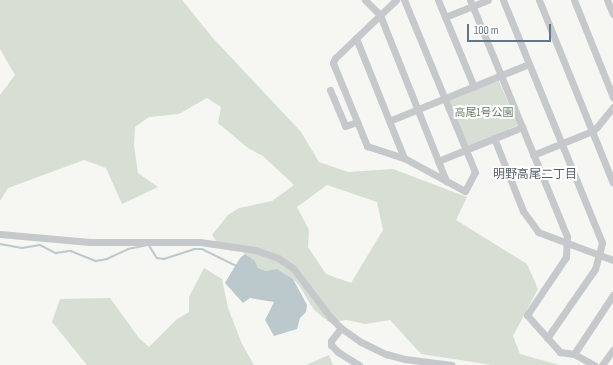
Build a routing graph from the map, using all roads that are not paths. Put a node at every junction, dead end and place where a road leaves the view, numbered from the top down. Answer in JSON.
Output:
{"nodes":[{"id":1,"x":365,"y":0,"type":"edge"},
{"id":2,"x":396,"y":0,"type":"edge"},
{"id":3,"x":404,"y":0,"type":"edge"},
{"id":4,"x":438,"y":0,"type":"edge"},
{"id":5,"x":488,"y":0,"type":"edge"},
{"id":6,"x":503,"y":0,"type":"edge"},
{"id":7,"x":539,"y":0,"type":"edge"},
{"id":8,"x":574,"y":0,"type":"edge"},
{"id":9,"x":607,"y":0,"type":"edge"},
{"id":10,"x":472,"y":3,"type":"edge"},
{"id":11,"x":613,"y":14,"type":"edge"},
{"id":12,"x":380,"y":15,"type":"junction"},
{"id":13,"x":445,"y":17,"type":"junction"},
{"id":14,"x":356,"y":38,"type":"junction"},
{"id":15,"x":529,"y":64,"type":"junction"},
{"id":16,"x":501,"y":76,"type":"junction"},
{"id":17,"x":474,"y":87,"type":"junction"},
{"id":18,"x":345,"y":92,"type":"junction"},
{"id":19,"x":613,"y":97,"type":"edge"},
{"id":20,"x":446,"y":98,"type":"junction"},
{"id":21,"x":613,"y":107,"type":"edge"},
{"id":22,"x":417,"y":110,"type":"junction"},
{"id":23,"x":389,"y":121,"type":"junction"},
{"id":24,"x":357,"y":122,"type":"junction"},
{"id":25,"x":522,"y":127,"type":"junction"},
{"id":26,"x":592,"y":131,"type":"junction"},
{"id":27,"x":494,"y":138,"type":"junction"},
{"id":28,"x":562,"y":144,"type":"junction"},
{"id":29,"x":466,"y":150,"type":"junction"},
{"id":30,"x":533,"y":155,"type":"junction"},
{"id":31,"x":404,"y":158,"type":"junction"},
{"id":32,"x":438,"y":161,"type":"junction"},
{"id":33,"x":446,"y":181,"type":"junction"},
{"id":34,"x":613,"y":183,"type":"edge"},
{"id":35,"x":0,"y":234,"type":"edge"},
{"id":36,"x":568,"y":243,"type":"junction"},
{"id":37,"x":599,"y":255,"type":"junction"},
{"id":38,"x":613,"y":260,"type":"edge"},
{"id":39,"x":613,"y":295,"type":"edge"},
{"id":40,"x":341,"y":328,"type":"junction"},
{"id":41,"x":547,"y":338,"type":"junction"},
{"id":42,"x":613,"y":350,"type":"edge"},
{"id":43,"x":574,"y":354,"type":"junction"},
{"id":44,"x":359,"y":365,"type":"edge"},
{"id":45,"x":452,"y":365,"type":"edge"},
{"id":46,"x":594,"y":365,"type":"edge"},
{"id":47,"x":602,"y":365,"type":"edge"}],
"edges":[{"from":1,"to":12,"type":"street"},
{"from":2,"to":12,"type":"street"},
{"from":3,"to":20,"type":"street"},
{"from":4,"to":13,"type":"street"},
{"from":5,"to":10,"type":"street"},
{"from":6,"to":15,"type":"street"},
{"from":7,"to":26,"type":"street"},
{"from":8,"to":19,"type":"street"},
{"from":9,"to":11,"type":"street"},
{"from":10,"to":13,"type":"street"},
{"from":10,"to":16,"type":"street"},
{"from":12,"to":14,"type":"street"},
{"from":12,"to":22,"type":"street"},
{"from":13,"to":17,"type":"street"},
{"from":14,"to":18,"type":"street"},
{"from":14,"to":23,"type":"street"},
{"from":15,"to":16,"type":"street"},
{"from":15,"to":28,"type":"street"},
{"from":16,"to":17,"type":"street"},
{"from":16,"to":25,"type":"street"},
{"from":17,"to":20,"type":"street"},
{"from":18,"to":24,"type":"street"},
{"from":18,"to":24,"type":"street"},
{"from":20,"to":22,"type":"street"},
{"from":20,"to":29,"type":"street"},
{"from":21,"to":26,"type":"street"},
{"from":22,"to":23,"type":"street"},
{"from":22,"to":32,"type":"street"},
{"from":23,"to":31,"type":"street"},
{"from":24,"to":31,"type":"street"},
{"from":25,"to":27,"type":"street"},
{"from":25,"to":30,"type":"street"},
{"from":26,"to":28,"type":"street"},
{"from":26,"to":34,"type":"street"},
{"from":27,"to":29,"type":"street"},
{"from":27,"to":36,"type":"street"},
{"from":28,"to":30,"type":"street"},
{"from":28,"to":37,"type":"street"},
{"from":29,"to":32,"type":"street"},
{"from":29,"to":33,"type":"street"},
{"from":30,"to":36,"type":"street"},
{"from":31,"to":33,"type":"street"},
{"from":32,"to":33,"type":"street"},
{"from":35,"to":40,"type":"street"},
{"from":36,"to":37,"type":"street"},
{"from":36,"to":41,"type":"street"},
{"from":37,"to":38,"type":"street"},
{"from":37,"to":41,"type":"street"},
{"from":39,"to":43,"type":"street"},
{"from":40,"to":44,"type":"street"},
{"from":40,"to":45,"type":"street"},
{"from":41,"to":43,"type":"street"},
{"from":42,"to":47,"type":"street"},
{"from":43,"to":46,"type":"street"}]}
